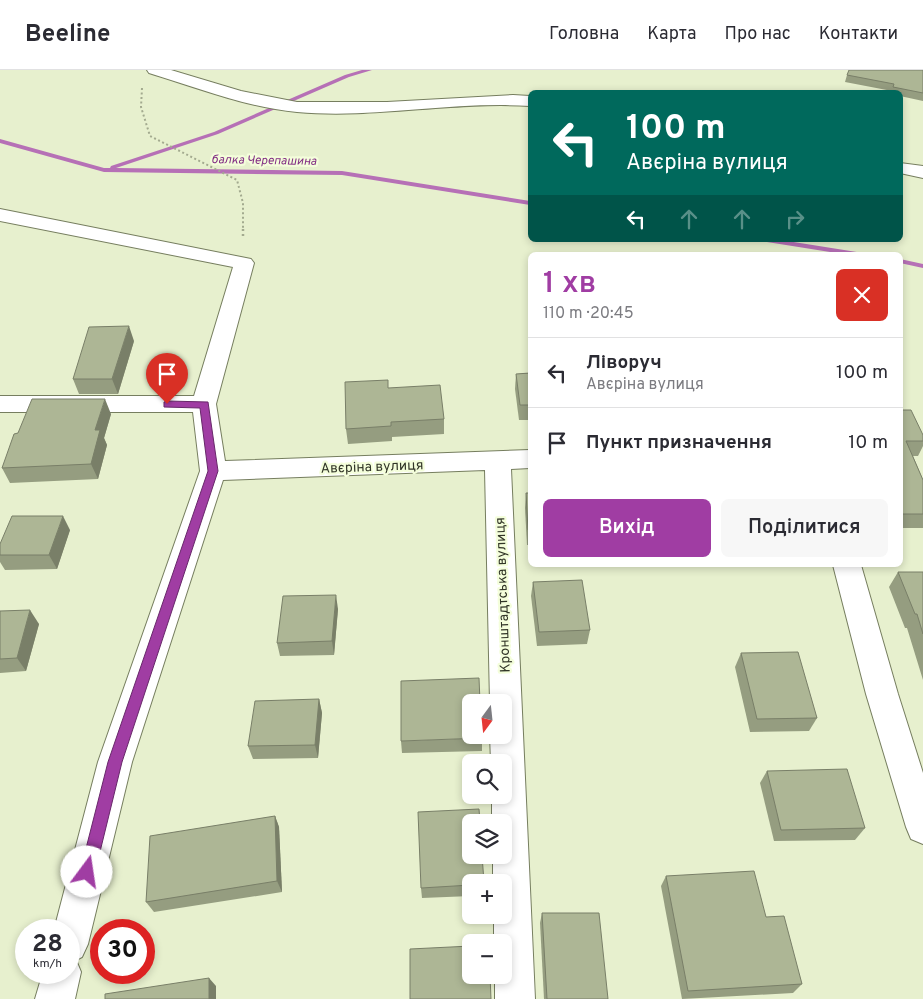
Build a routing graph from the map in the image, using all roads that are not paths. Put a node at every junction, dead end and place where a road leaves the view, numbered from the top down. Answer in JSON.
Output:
{"nodes":[{"id":1,"x":155,"y":70,"type":"edge"},
{"id":2,"x":528,"y":101,"type":"edge"},
{"id":3,"x":903,"y":169,"type":"edge"},
{"id":4,"x":923,"y":172,"type":"edge"},
{"id":5,"x":0,"y":215,"type":"edge"},
{"id":6,"x":0,"y":404,"type":"edge"},
{"id":7,"x":204,"y":404,"type":"junction"},
{"id":8,"x":528,"y":460,"type":"edge"},
{"id":9,"x":498,"y":461,"type":"junction"},
{"id":10,"x":213,"y":471,"type":"junction"},
{"id":11,"x":848,"y":567,"type":"edge"},
{"id":12,"x":923,"y":827,"type":"edge"},
{"id":13,"x":75,"y":919,"type":"edge"},
{"id":14,"x":59,"y":984,"type":"edge"},
{"id":15,"x":55,"y":999,"type":"edge"},
{"id":16,"x":515,"y":999,"type":"edge"}],
"edges":[{"from":1,"to":2,"type":"street"},
{"from":3,"to":4,"type":"street"},
{"from":5,"to":7,"type":"street"},
{"from":6,"to":7,"type":"street"},
{"from":7,"to":10,"type":"street"},
{"from":8,"to":9,"type":"street","name":"Авєріна вулиця"},
{"from":9,"to":10,"type":"street","name":"Авєріна вулиця"},
{"from":9,"to":16,"type":"street","name":"Кронштадтська вулиця"},
{"from":10,"to":13,"type":"street"},
{"from":11,"to":12,"type":"street"},
{"from":14,"to":15,"type":"street"}]}
